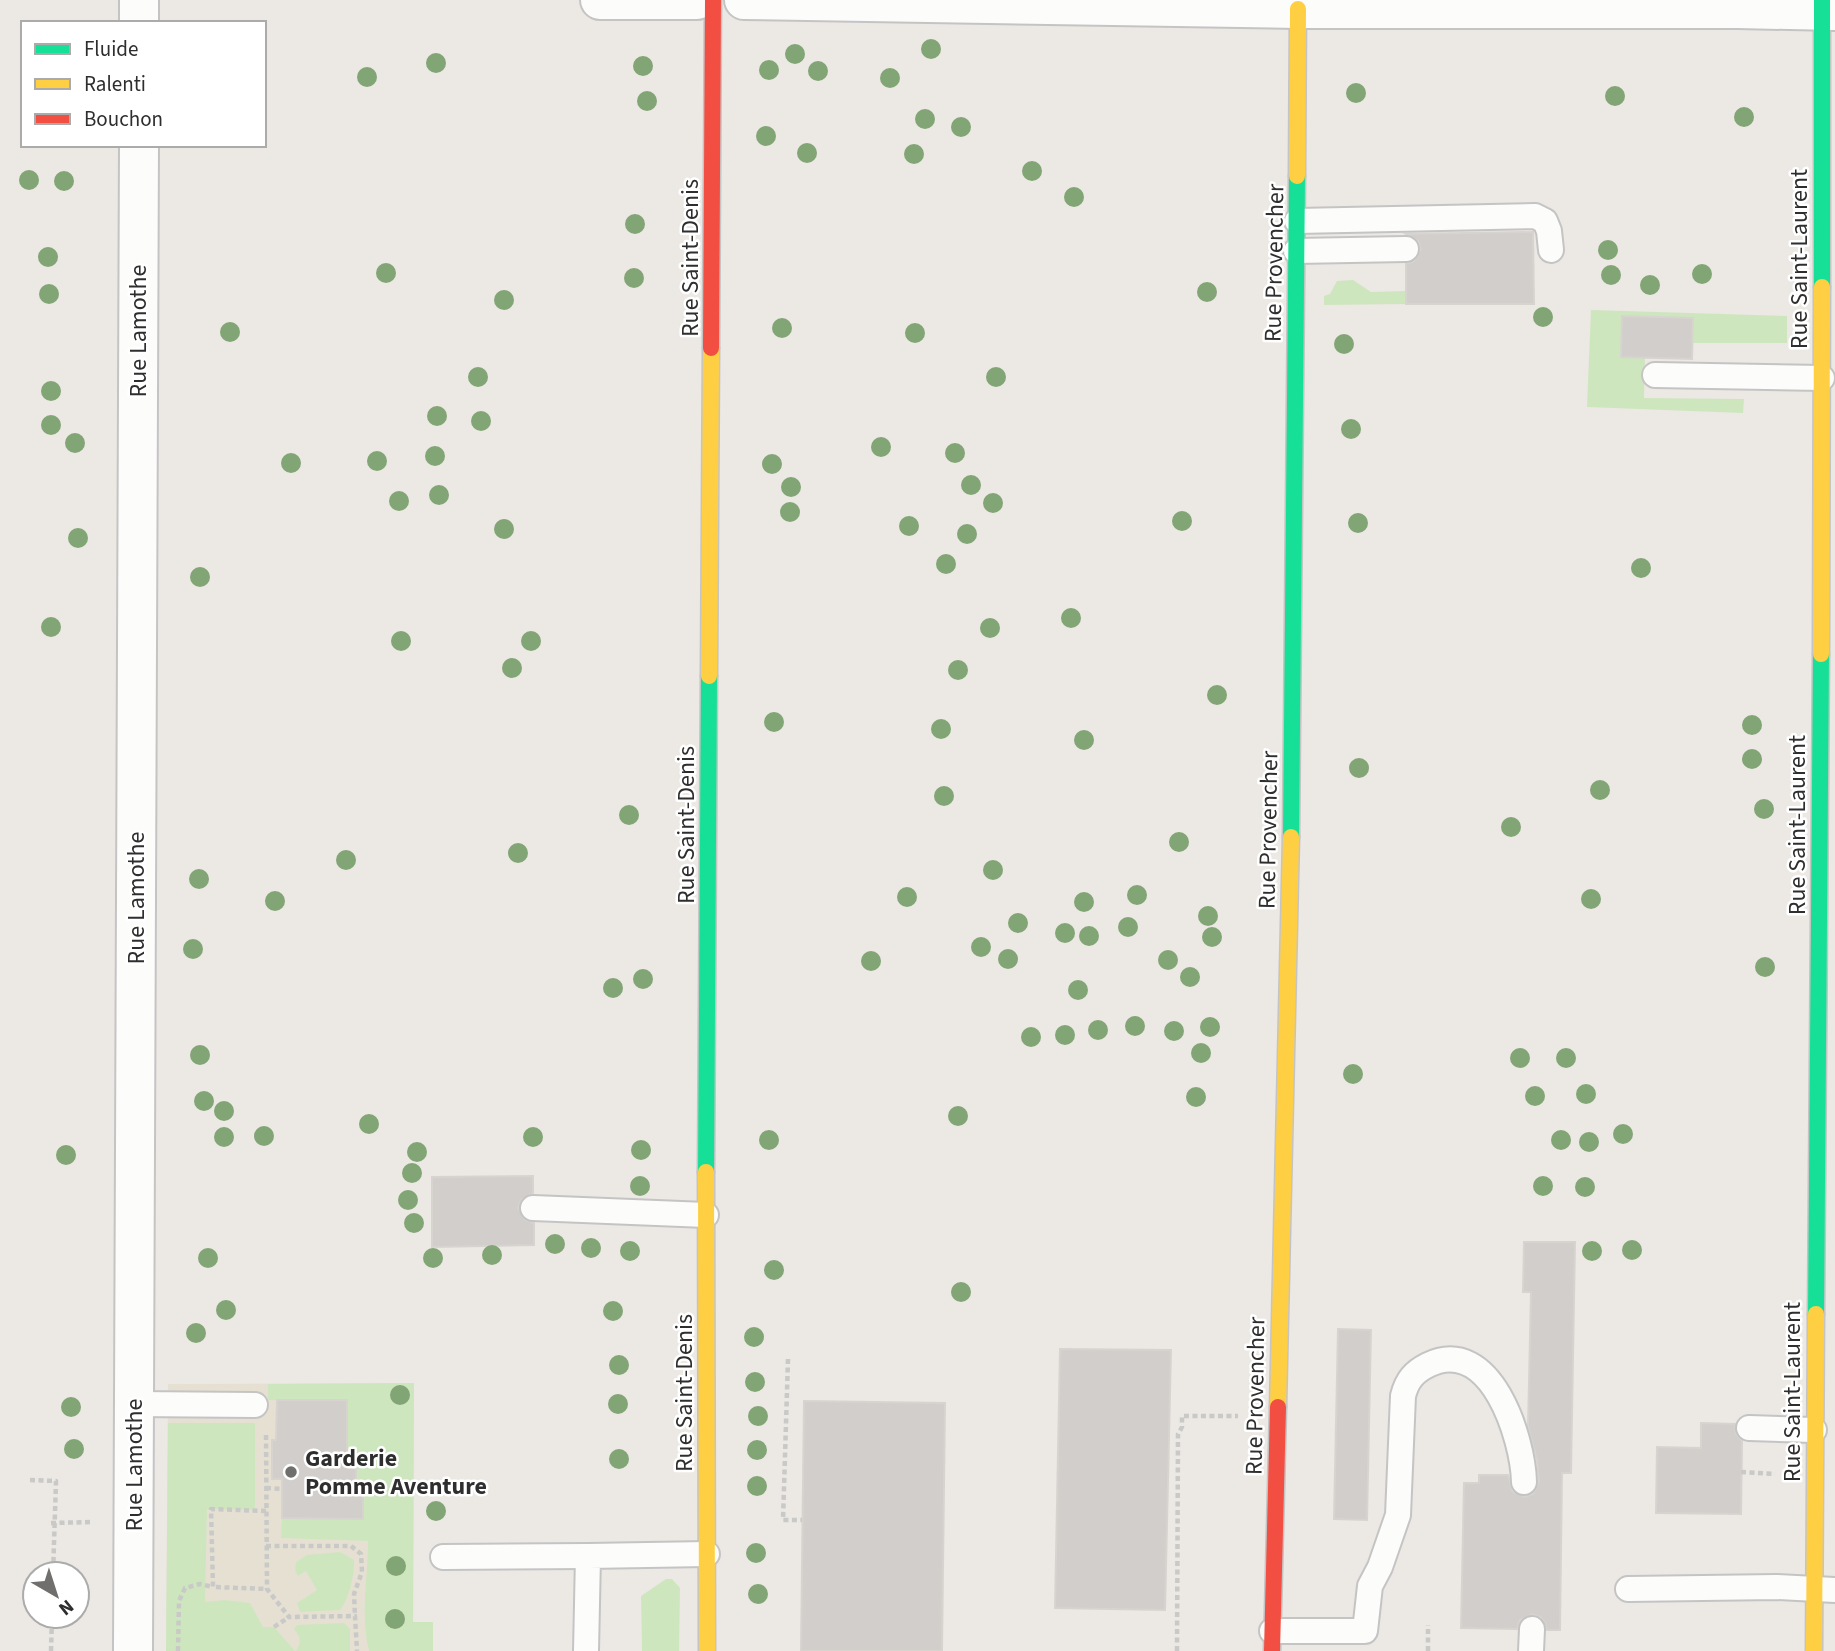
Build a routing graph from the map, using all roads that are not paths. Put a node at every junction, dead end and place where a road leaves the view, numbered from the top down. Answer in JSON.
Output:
{"nodes":[{"id":1,"x":139,"y":0,"type":"edge"},
{"id":2,"x":600,"y":0,"type":"edge"},
{"id":3,"x":697,"y":0,"type":"edge"},
{"id":4,"x":713,"y":0,"type":"edge"},
{"id":5,"x":744,"y":0,"type":"edge"},
{"id":6,"x":1826,"y":7,"type":"edge"},
{"id":7,"x":1298,"y":9,"type":"junction"},
{"id":8,"x":139,"y":21,"type":"edge"},
{"id":9,"x":139,"y":147,"type":"edge"},
{"id":10,"x":1297,"y":221,"type":"junction"},
{"id":11,"x":1355,"y":221,"type":"junction"},
{"id":12,"x":1354,"y":250,"type":"junction"},
{"id":13,"x":1406,"y":250,"type":"dead end"},
{"id":14,"x":1551,"y":250,"type":"dead end"},
{"id":15,"x":1296,"y":251,"type":"junction"},
{"id":16,"x":1655,"y":375,"type":"dead end"},
{"id":17,"x":1822,"y":378,"type":"junction"},
{"id":18,"x":1828,"y":495,"type":"edge"},
{"id":19,"x":1827,"y":981,"type":"edge"},
{"id":20,"x":1826,"y":1124,"type":"edge"},
{"id":21,"x":533,"y":1208,"type":"dead end"},
{"id":22,"x":706,"y":1215,"type":"junction"},
{"id":23,"x":1825,"y":1240,"type":"edge"},
{"id":24,"x":1825,"y":1376,"type":"edge"},
{"id":25,"x":134,"y":1404,"type":"junction"},
{"id":26,"x":260,"y":1415,"type":"road end"},
{"id":27,"x":1749,"y":1428,"type":"dead end"},
{"id":28,"x":1814,"y":1430,"type":"junction"},
{"id":29,"x":1825,"y":1460,"type":"edge"},
{"id":30,"x":1524,"y":1482,"type":"dead end"},
{"id":31,"x":707,"y":1554,"type":"junction"},
{"id":32,"x":587,"y":1556,"type":"junction"},
{"id":33,"x":443,"y":1557,"type":"dead end"},
{"id":34,"x":1628,"y":1589,"type":"dead end"},
{"id":35,"x":1825,"y":1590,"type":"edge"},
{"id":36,"x":1272,"y":1641,"type":"edge"},
{"id":37,"x":1365,"y":1641,"type":"edge"},
{"id":38,"x":133,"y":1651,"type":"edge"},
{"id":39,"x":586,"y":1651,"type":"edge"},
{"id":40,"x":707,"y":1651,"type":"edge"},
{"id":41,"x":1814,"y":1651,"type":"edge"}],
"edges":[{"from":1,"to":8,"type":"street"},
{"from":2,"to":3,"type":"street"},
{"from":4,"to":22,"type":"street","name":"Rue Saint-Denis"},
{"from":5,"to":7,"type":"street"},
{"from":6,"to":7,"type":"street"},
{"from":6,"to":17,"type":"street","name":"Rue Saint-Laurent"},
{"from":7,"to":10,"type":"street","name":"Rue Provencher"},
{"from":9,"to":25,"type":"street","name":"Rue Lamothe"},
{"from":10,"to":11,"type":"lane"},
{"from":10,"to":15,"type":"street","name":"Rue Provencher"},
{"from":11,"to":12,"type":"lane"},
{"from":11,"to":14,"type":"lane"},
{"from":12,"to":13,"type":"lane"},
{"from":12,"to":15,"type":"lane"},
{"from":15,"to":36,"type":"street","name":"Rue Provencher"},
{"from":16,"to":17,"type":"lane"},
{"from":17,"to":18,"type":"street","name":"Rue Saint-Laurent"},
{"from":18,"to":19,"type":"street","name":"Rue Saint-Laurent"},
{"from":19,"to":20,"type":"street","name":"Rue Saint-Laurent"},
{"from":20,"to":23,"type":"street","name":"Rue Saint-Laurent"},
{"from":21,"to":22,"type":"lane"},
{"from":22,"to":31,"type":"street","name":"Rue Saint-Denis"},
{"from":23,"to":24,"type":"street","name":"Rue Saint-Laurent"},
{"from":24,"to":28,"type":"street","name":"Rue Saint-Laurent"},
{"from":25,"to":26,"type":"lane"},
{"from":25,"to":38,"type":"street","name":"Rue Lamothe"},
{"from":27,"to":28,"type":"lane"},
{"from":28,"to":29,"type":"street","name":"Rue Saint-Laurent"},
{"from":29,"to":35,"type":"street","name":"Rue Saint-Laurent"},
{"from":30,"to":37,"type":"lane"},
{"from":31,"to":32,"type":"lane"},
{"from":31,"to":40,"type":"street","name":"Rue Saint-Denis"},
{"from":32,"to":33,"type":"lane"},
{"from":32,"to":39,"type":"lane"},
{"from":34,"to":35,"type":"lane"},
{"from":35,"to":41,"type":"street","name":"Rue Saint-Laurent"},
{"from":36,"to":37,"type":"lane"}]}
